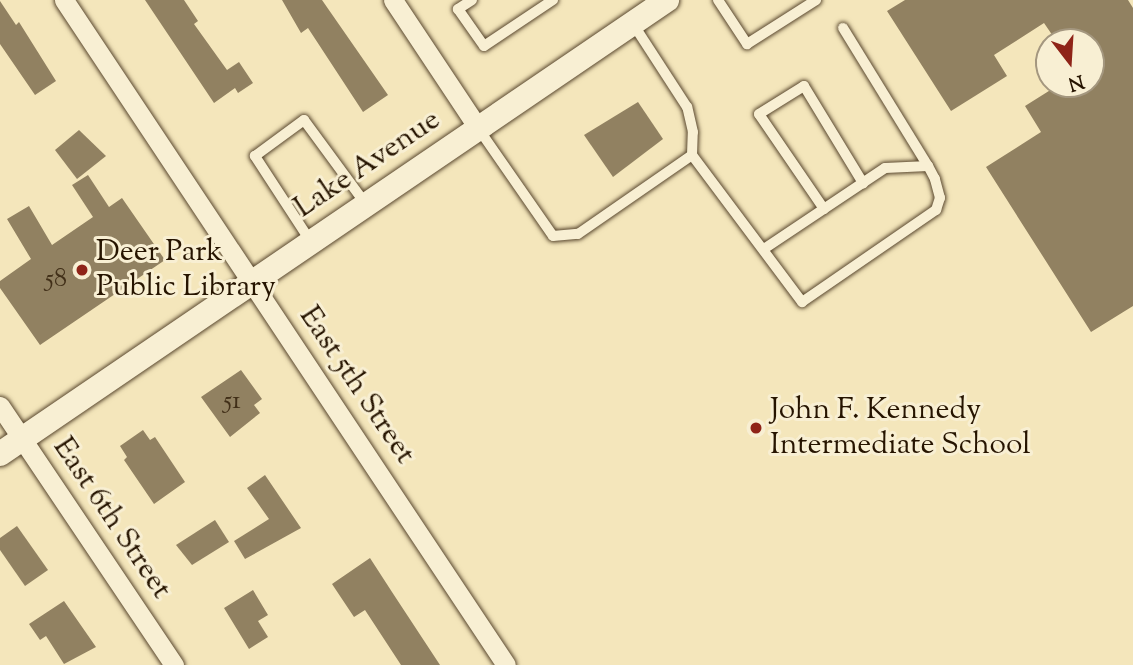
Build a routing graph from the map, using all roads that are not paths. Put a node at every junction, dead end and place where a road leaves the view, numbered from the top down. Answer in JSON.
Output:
{"nodes":[{"id":1,"x":64,"y":0,"type":"edge"},
{"id":2,"x":393,"y":0,"type":"edge"},
{"id":3,"x":472,"y":0,"type":"edge"},
{"id":4,"x":553,"y":0,"type":"edge"},
{"id":5,"x":667,"y":0,"type":"edge"},
{"id":6,"x":718,"y":0,"type":"edge"},
{"id":7,"x":817,"y":0,"type":"edge"},
{"id":8,"x":633,"y":23,"type":"junction"},
{"id":9,"x":843,"y":29,"type":"dead end"},
{"id":10,"x":478,"y":128,"type":"junction"},
{"id":11,"x":692,"y":155,"type":"junction"},
{"id":12,"x":928,"y":166,"type":"junction"},
{"id":13,"x":863,"y":183,"type":"junction"},
{"id":14,"x":366,"y":204,"type":"junction"},
{"id":15,"x":824,"y":209,"type":"junction"},
{"id":16,"x":311,"y":242,"type":"junction"},
{"id":17,"x":764,"y":249,"type":"junction"},
{"id":18,"x":251,"y":283,"type":"junction"},
{"id":19,"x":0,"y":406,"type":"edge"},
{"id":20,"x":22,"y":439,"type":"junction"},
{"id":21,"x":0,"y":454,"type":"edge"},
{"id":22,"x":174,"y":665,"type":"edge"},
{"id":23,"x":506,"y":665,"type":"edge"}],
"edges":[{"from":1,"to":18,"type":"street","name":"East 5th Street"},
{"from":2,"to":10,"type":"street"},
{"from":3,"to":4,"type":"lane"},
{"from":5,"to":8,"type":"street","name":"Lake Avenue"},
{"from":6,"to":7,"type":"lane"},
{"from":8,"to":10,"type":"street","name":"Lake Avenue"},
{"from":8,"to":11,"type":"lane"},
{"from":9,"to":12,"type":"lane"},
{"from":10,"to":11,"type":"lane"},
{"from":10,"to":14,"type":"street","name":"Lake Avenue"},
{"from":11,"to":17,"type":"lane"},
{"from":12,"to":13,"type":"lane"},
{"from":12,"to":17,"type":"lane"},
{"from":13,"to":15,"type":"lane"},
{"from":13,"to":15,"type":"lane"},
{"from":14,"to":16,"type":"street","name":"Lake Avenue"},
{"from":14,"to":16,"type":"lane"},
{"from":15,"to":17,"type":"lane"},
{"from":16,"to":18,"type":"street","name":"Lake Avenue"},
{"from":18,"to":20,"type":"street","name":"Lake Avenue"},
{"from":18,"to":23,"type":"street","name":"East 5th Street"},
{"from":19,"to":20,"type":"street","name":"East 6th Street"},
{"from":20,"to":21,"type":"street","name":"Lake Avenue"},
{"from":20,"to":22,"type":"street","name":"East 6th Street"}]}
